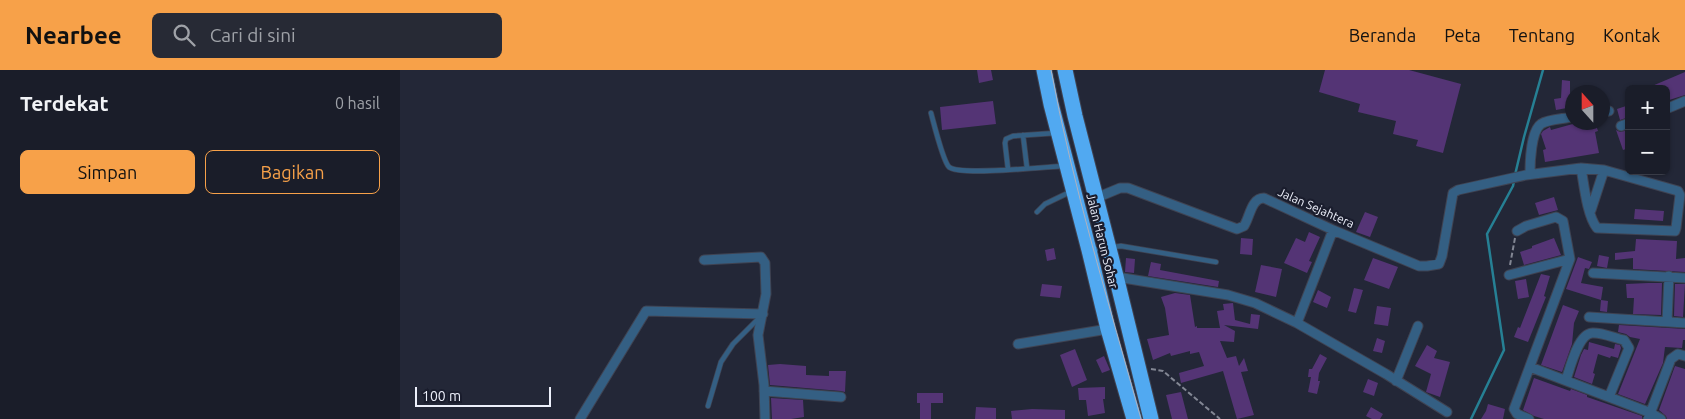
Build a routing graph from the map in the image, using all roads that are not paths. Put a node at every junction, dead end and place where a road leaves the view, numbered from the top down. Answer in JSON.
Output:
{"nodes":[{"id":1,"x":1044,"y":70,"type":"edge"},
{"id":2,"x":1065,"y":70,"type":"edge"},
{"id":3,"x":1685,"y":101,"type":"edge"},
{"id":4,"x":1670,"y":107,"type":"edge"},
{"id":5,"x":931,"y":113,"type":"dead end"},
{"id":6,"x":1565,"y":118,"type":"edge"},
{"id":7,"x":1058,"y":133,"type":"junction"},
{"id":8,"x":1023,"y":135,"type":"junction"},
{"id":9,"x":1067,"y":166,"type":"junction"},
{"id":10,"x":1027,"y":168,"type":"junction"},
{"id":11,"x":1581,"y":168,"type":"junction"},
{"id":12,"x":1008,"y":169,"type":"junction"},
{"id":13,"x":1604,"y":170,"type":"junction"},
{"id":14,"x":1528,"y":175,"type":"junction"},
{"id":15,"x":1073,"y":190,"type":"junction"},
{"id":16,"x":1096,"y":198,"type":"junction"},
{"id":17,"x":1037,"y":212,"type":"dead end"},
{"id":18,"x":1590,"y":212,"type":"junction"},
{"id":19,"x":1333,"y":230,"type":"junction"},
{"id":20,"x":1517,"y":231,"type":"road end"},
{"id":21,"x":1109,"y":247,"type":"junction"},
{"id":22,"x":1089,"y":250,"type":"junction"},
{"id":23,"x":1570,"y":259,"type":"junction"},
{"id":24,"x":704,"y":260,"type":"dead end"},
{"id":25,"x":1216,"y":262,"type":"dead end"},
{"id":26,"x":1594,"y":272,"type":"dead end"},
{"id":27,"x":1509,"y":275,"type":"road end"},
{"id":28,"x":1669,"y":276,"type":"junction"},
{"id":29,"x":1116,"y":277,"type":"junction"},
{"id":30,"x":1685,"y":278,"type":"edge"},
{"id":31,"x":763,"y":314,"type":"junction"},
{"id":32,"x":1589,"y":316,"type":"dead end"},
{"id":33,"x":1667,"y":322,"type":"junction"},
{"id":34,"x":1297,"y":323,"type":"junction"},
{"id":35,"x":1685,"y":323,"type":"edge"},
{"id":36,"x":1418,"y":326,"type":"dead end"},
{"id":37,"x":1108,"y":329,"type":"junction"},
{"id":38,"x":1018,"y":344,"type":"dead end"},
{"id":39,"x":1685,"y":356,"type":"edge"},
{"id":40,"x":1530,"y":367,"type":"junction"},
{"id":41,"x":1566,"y":380,"type":"junction"},
{"id":42,"x":1396,"y":381,"type":"junction"},
{"id":43,"x":764,"y":391,"type":"junction"},
{"id":44,"x":1609,"y":397,"type":"junction"},
{"id":45,"x":842,"y":398,"type":"dead end"},
{"id":46,"x":708,"y":406,"type":"dead end"},
{"id":47,"x":1447,"y":412,"type":"dead end"},
{"id":48,"x":1650,"y":416,"type":"edge"},
{"id":49,"x":580,"y":419,"type":"edge"},
{"id":50,"x":765,"y":419,"type":"edge"},
{"id":51,"x":1134,"y":419,"type":"edge"},
{"id":52,"x":1151,"y":419,"type":"edge"},
{"id":53,"x":1529,"y":419,"type":"edge"},
{"id":54,"x":1661,"y":419,"type":"edge"}],
"edges":[{"from":1,"to":7,"type":"highway","name":"Jalan Harun Sohar"},
{"from":2,"to":16,"type":"highway","name":"Jalan Harun Sohar"},
{"from":3,"to":4,"type":"street"},
{"from":5,"to":12,"type":"lane"},
{"from":6,"to":14,"type":"street"},
{"from":7,"to":8,"type":"lane"},
{"from":7,"to":9,"type":"highway","name":"Jalan Harun Sohar"},
{"from":8,"to":10,"type":"lane"},
{"from":8,"to":12,"type":"lane"},
{"from":9,"to":10,"type":"lane"},
{"from":9,"to":15,"type":"highway","name":"Jalan Harun Sohar"},
{"from":10,"to":12,"type":"lane"},
{"from":11,"to":13,"type":"street"},
{"from":11,"to":14,"type":"street"},
{"from":11,"to":18,"type":"street"},
{"from":13,"to":18,"type":"street"},
{"from":13,"to":18,"type":"street"},
{"from":14,"to":19,"type":"street","name":"Jalan Sejahtera"},
{"from":15,"to":17,"type":"lane"},
{"from":15,"to":22,"type":"highway","name":"Jalan Harun Sohar"},
{"from":16,"to":19,"type":"street","name":"Jalan Sejahtera"},
{"from":16,"to":21,"type":"highway","name":"Jalan Harun Sohar"},
{"from":19,"to":34,"type":"street"},
{"from":20,"to":23,"type":"street"},
{"from":21,"to":22,"type":"lane"},
{"from":21,"to":25,"type":"lane"},
{"from":21,"to":29,"type":"highway","name":"Jalan Harun Sohar"},
{"from":22,"to":37,"type":"highway","name":"Jalan Harun Sohar"},
{"from":23,"to":27,"type":"street"},
{"from":23,"to":40,"type":"street"},
{"from":24,"to":31,"type":"street"},
{"from":26,"to":28,"type":"street"},
{"from":28,"to":30,"type":"street"},
{"from":28,"to":33,"type":"street"},
{"from":29,"to":34,"type":"street"},
{"from":29,"to":52,"type":"highway","name":"Jalan Harun Sohar"},
{"from":31,"to":43,"type":"street"},
{"from":31,"to":46,"type":"lane"},
{"from":31,"to":49,"type":"street"},
{"from":32,"to":33,"type":"street"},
{"from":33,"to":35,"type":"street"},
{"from":34,"to":42,"type":"street"},
{"from":36,"to":42,"type":"street"},
{"from":37,"to":38,"type":"street"},
{"from":37,"to":51,"type":"highway","name":"Jalan Harun Sohar"},
{"from":39,"to":48,"type":"street"},
{"from":40,"to":41,"type":"street"},
{"from":40,"to":53,"type":"street"},
{"from":41,"to":44,"type":"street"},
{"from":41,"to":44,"type":"street"},
{"from":42,"to":47,"type":"street"},
{"from":43,"to":45,"type":"street"},
{"from":43,"to":50,"type":"street"},
{"from":44,"to":48,"type":"street"},
{"from":48,"to":54,"type":"street"}]}
